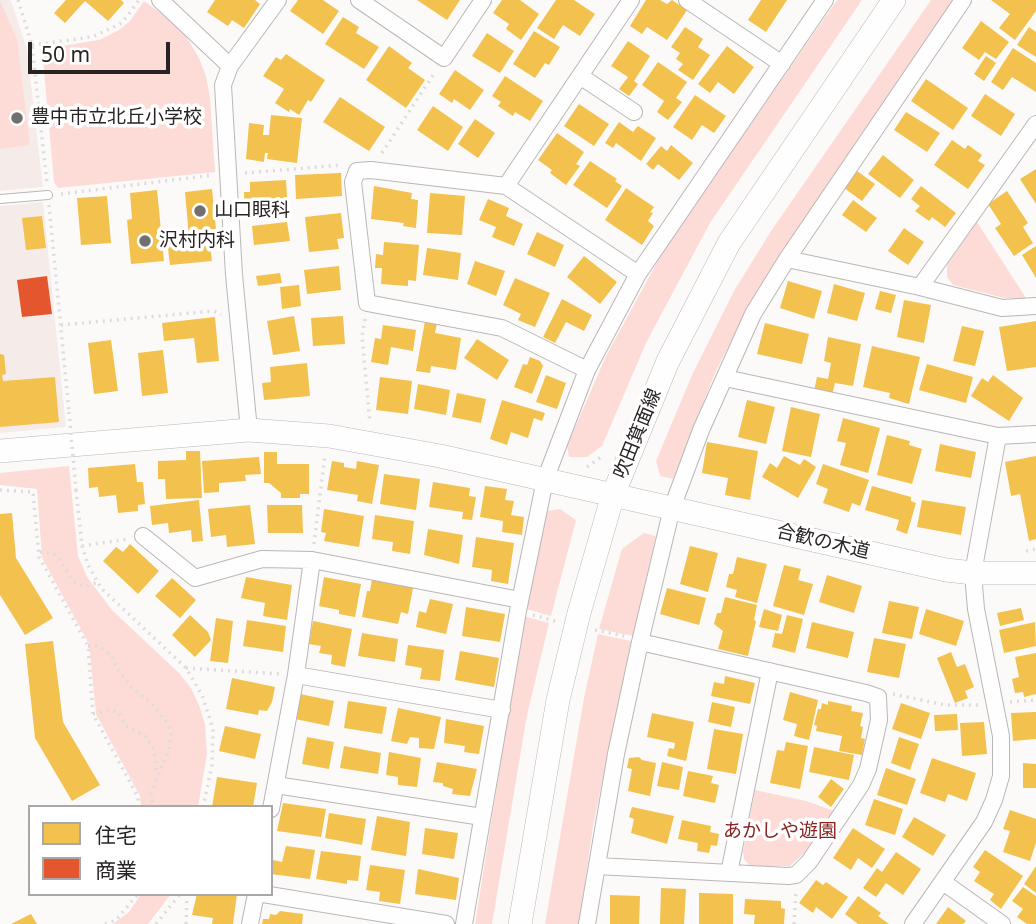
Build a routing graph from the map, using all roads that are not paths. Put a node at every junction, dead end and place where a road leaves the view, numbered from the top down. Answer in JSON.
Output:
{"nodes":[{"id":1,"x":160,"y":0,"type":"edge"},
{"id":2,"x":278,"y":0,"type":"edge"},
{"id":3,"x":359,"y":0,"type":"edge"},
{"id":4,"x":483,"y":0,"type":"edge"},
{"id":5,"x":631,"y":0,"type":"edge"},
{"id":6,"x":687,"y":0,"type":"edge"},
{"id":7,"x":825,"y":0,"type":"edge"},
{"id":8,"x":894,"y":0,"type":"edge"},
{"id":9,"x":963,"y":0,"type":"edge"},
{"id":10,"x":782,"y":64,"type":"junction"},
{"id":11,"x":230,"y":66,"type":"junction"},
{"id":12,"x":580,"y":76,"type":"junction"},
{"id":13,"x":634,"y":112,"type":"dead end"},
{"id":14,"x":1036,"y":124,"type":"edge"},
{"id":15,"x":506,"y":186,"type":"junction"},
{"id":16,"x":48,"y":195,"type":"road end"},
{"id":17,"x":0,"y":199,"type":"edge"},
{"id":18,"x":787,"y":259,"type":"junction"},
{"id":19,"x":638,"y":274,"type":"junction"},
{"id":20,"x":920,"y":287,"type":"junction"},
{"id":21,"x":1036,"y":306,"type":"edge"},
{"id":22,"x":587,"y":370,"type":"junction"},
{"id":23,"x":725,"y":378,"type":"junction"},
{"id":24,"x":249,"y":430,"type":"junction"},
{"id":25,"x":1036,"y":434,"type":"edge"},
{"id":26,"x":998,"y":436,"type":"junction"},
{"id":27,"x":0,"y":451,"type":"edge"},
{"id":28,"x":545,"y":480,"type":"junction"},
{"id":29,"x":613,"y":495,"type":"junction"},
{"id":30,"x":672,"y":508,"type":"junction"},
{"id":31,"x":143,"y":536,"type":"road end"},
{"id":32,"x":312,"y":559,"type":"junction"},
{"id":33,"x":973,"y":573,"type":"junction"},
{"id":34,"x":1036,"y":573,"type":"edge"},
{"id":35,"x":520,"y":600,"type":"junction"},
{"id":36,"x":640,"y":642,"type":"junction"},
{"id":37,"x":770,"y":671,"type":"junction"},
{"id":38,"x":296,"y":676,"type":"junction"},
{"id":39,"x":502,"y":710,"type":"junction"},
{"id":40,"x":276,"y":785,"type":"junction"},
{"id":41,"x":272,"y":805,"type":"edge"},
{"id":42,"x":482,"y":817,"type":"junction"},
{"id":43,"x":597,"y":866,"type":"junction"},
{"id":44,"x":729,"y":873,"type":"junction"},
{"id":45,"x":943,"y":882,"type":"junction"},
{"id":46,"x":256,"y":896,"type":"edge"},
{"id":47,"x":273,"y":896,"type":"edge"},
{"id":48,"x":250,"y":924,"type":"edge"},
{"id":49,"x":446,"y":924,"type":"edge"},
{"id":50,"x":464,"y":924,"type":"edge"},
{"id":51,"x":520,"y":924,"type":"edge"},
{"id":52,"x":587,"y":924,"type":"edge"},
{"id":53,"x":913,"y":924,"type":"edge"},
{"id":54,"x":1002,"y":924,"type":"edge"}],
"edges":[{"from":1,"to":11,"type":"street"},
{"from":2,"to":11,"type":"street"},
{"from":3,"to":4,"type":"street"},
{"from":5,"to":12,"type":"street"},
{"from":6,"to":10,"type":"street"},
{"from":7,"to":10,"type":"street"},
{"from":8,"to":29,"type":"street","name":"吹田箕面線"},
{"from":9,"to":18,"type":"street"},
{"from":10,"to":19,"type":"street"},
{"from":11,"to":24,"type":"street"},
{"from":12,"to":13,"type":"street"},
{"from":12,"to":15,"type":"street"},
{"from":14,"to":20,"type":"street"},
{"from":15,"to":19,"type":"street"},
{"from":15,"to":22,"type":"street"},
{"from":16,"to":17,"type":"lane"},
{"from":18,"to":20,"type":"street"},
{"from":18,"to":23,"type":"street"},
{"from":19,"to":22,"type":"street"},
{"from":20,"to":21,"type":"street"},
{"from":22,"to":28,"type":"street"},
{"from":23,"to":26,"type":"street"},
{"from":23,"to":30,"type":"street"},
{"from":24,"to":27,"type":"street","name":"合歓の木道"},
{"from":24,"to":28,"type":"street","name":"合歓の木道"},
{"from":25,"to":26,"type":"street"},
{"from":26,"to":33,"type":"street"},
{"from":28,"to":29,"type":"street","name":"合歓の木道"},
{"from":28,"to":35,"type":"street"},
{"from":29,"to":30,"type":"street","name":"合歓の木道"},
{"from":29,"to":51,"type":"street","name":"吹田箕面線"},
{"from":30,"to":33,"type":"street","name":"合歓の木道"},
{"from":30,"to":36,"type":"street"},
{"from":31,"to":32,"type":"street"},
{"from":32,"to":35,"type":"street"},
{"from":32,"to":38,"type":"street"},
{"from":33,"to":34,"type":"street","name":"合歓の木道"},
{"from":33,"to":45,"type":"street"},
{"from":35,"to":39,"type":"street"},
{"from":36,"to":37,"type":"street"},
{"from":36,"to":43,"type":"street"},
{"from":37,"to":44,"type":"street"},
{"from":37,"to":44,"type":"street"},
{"from":38,"to":39,"type":"street"},
{"from":38,"to":40,"type":"street"},
{"from":39,"to":42,"type":"street"},
{"from":40,"to":41,"type":"street"},
{"from":40,"to":42,"type":"street"},
{"from":42,"to":50,"type":"street"},
{"from":43,"to":44,"type":"street"},
{"from":43,"to":52,"type":"street"},
{"from":45,"to":53,"type":"street"},
{"from":45,"to":54,"type":"street"},
{"from":46,"to":48,"type":"street"},
{"from":47,"to":49,"type":"street"}]}
